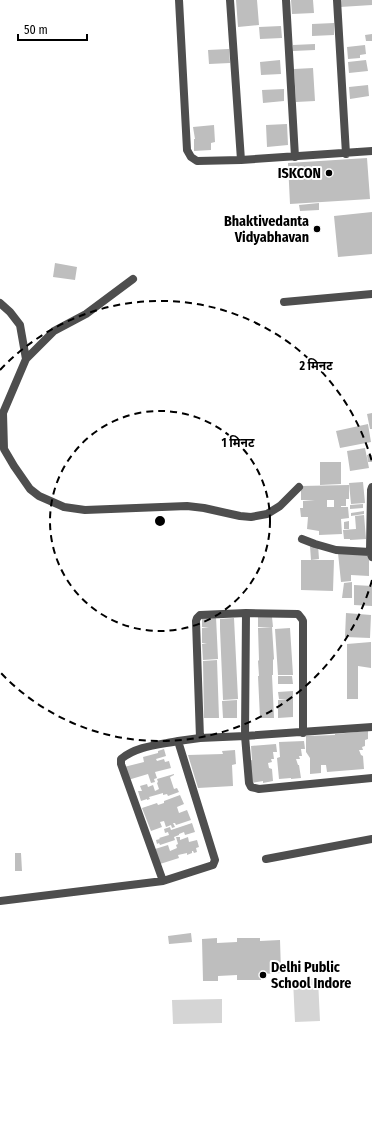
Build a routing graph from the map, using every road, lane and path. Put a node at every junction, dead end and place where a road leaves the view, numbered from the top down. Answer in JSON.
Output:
{"nodes":[{"id":1,"x":179,"y":0,"type":"edge"},
{"id":2,"x":230,"y":0,"type":"edge"},
{"id":3,"x":286,"y":0,"type":"edge"},
{"id":4,"x":337,"y":0,"type":"edge"},
{"id":5,"x":372,"y":151,"type":"edge"},
{"id":6,"x":346,"y":154,"type":"junction"},
{"id":7,"x":295,"y":157,"type":"junction"},
{"id":8,"x":241,"y":160,"type":"junction"},
{"id":9,"x":133,"y":279,"type":"dead end"},
{"id":10,"x":372,"y":294,"type":"edge"},
{"id":11,"x":284,"y":302,"type":"dead end"},
{"id":12,"x":0,"y":303,"type":"edge"},
{"id":13,"x":26,"y":359,"type":"junction"},
{"id":14,"x":299,"y":487,"type":"dead end"},
{"id":15,"x":372,"y":487,"type":"edge"},
{"id":16,"x":302,"y":539,"type":"dead end"},
{"id":17,"x":371,"y":555,"type":"edge"},
{"id":18,"x":246,"y":613,"type":"junction"},
{"id":19,"x":372,"y":727,"type":"edge"},
{"id":20,"x":304,"y":733,"type":"junction"},
{"id":21,"x":245,"y":736,"type":"junction"},
{"id":22,"x":200,"y":738,"type":"junction"},
{"id":23,"x":178,"y":741,"type":"junction"},
{"id":24,"x":372,"y":778,"type":"edge"},
{"id":25,"x":372,"y":839,"type":"edge"},
{"id":26,"x":266,"y":859,"type":"dead end"},
{"id":27,"x":163,"y":882,"type":"junction"},
{"id":28,"x":0,"y":900,"type":"edge"}],
"edges":[{"from":1,"to":8,"type":"street"},
{"from":2,"to":8,"type":"street"},
{"from":3,"to":7,"type":"street"},
{"from":4,"to":6,"type":"street"},
{"from":5,"to":6,"type":"street"},
{"from":6,"to":7,"type":"street"},
{"from":7,"to":8,"type":"street"},
{"from":9,"to":13,"type":"street"},
{"from":10,"to":11,"type":"street"},
{"from":12,"to":13,"type":"street"},
{"from":13,"to":14,"type":"street"},
{"from":15,"to":17,"type":"street"},
{"from":16,"to":17,"type":"street"},
{"from":18,"to":20,"type":"street"},
{"from":18,"to":21,"type":"street"},
{"from":18,"to":22,"type":"street"},
{"from":19,"to":20,"type":"street"},
{"from":20,"to":21,"type":"street"},
{"from":21,"to":22,"type":"street"},
{"from":21,"to":24,"type":"street"},
{"from":22,"to":23,"type":"street"},
{"from":23,"to":27,"type":"street"},
{"from":23,"to":27,"type":"street"},
{"from":25,"to":26,"type":"street"},
{"from":27,"to":28,"type":"street"}]}
